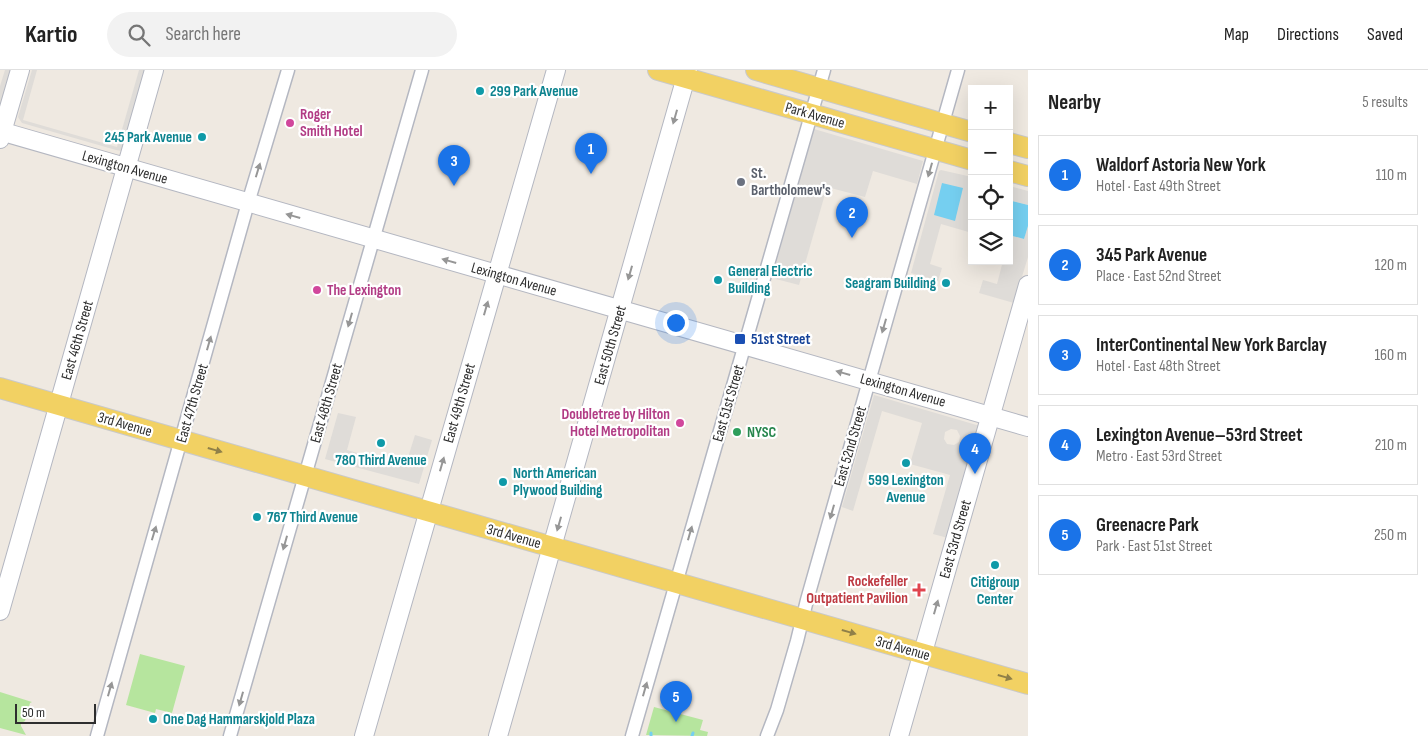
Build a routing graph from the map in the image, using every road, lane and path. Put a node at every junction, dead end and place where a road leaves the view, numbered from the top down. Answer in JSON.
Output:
{"nodes":[{"id":1,"x":20,"y":70,"type":"edge"},
{"id":2,"x":154,"y":70,"type":"edge"},
{"id":3,"x":288,"y":70,"type":"edge"},
{"id":4,"x":422,"y":70,"type":"edge"},
{"id":5,"x":556,"y":70,"type":"edge"},
{"id":6,"x":658,"y":70,"type":"edge"},
{"id":7,"x":756,"y":70,"type":"edge"},
{"id":8,"x":958,"y":70,"type":"edge"},
{"id":9,"x":687,"y":74,"type":"edge"},
{"id":10,"x":821,"y":79,"type":"edge"},
{"id":11,"x":811,"y":114,"type":"junction"},
{"id":12,"x":943,"y":124,"type":"junction"},
{"id":13,"x":968,"y":131,"type":"edge"},
{"id":14,"x":1,"y":134,"type":"edge"},
{"id":15,"x":1013,"y":144,"type":"edge"},
{"id":16,"x":1028,"y":148,"type":"edge"},
{"id":17,"x":936,"y":150,"type":"junction"},
{"id":18,"x":968,"y":159,"type":"edge"},
{"id":19,"x":126,"y":167,"type":"junction"},
{"id":20,"x":1013,"y":172,"type":"edge"},
{"id":21,"x":1028,"y":176,"type":"edge"},
{"id":22,"x":248,"y":203,"type":"junction"},
{"id":23,"x":374,"y":239,"type":"junction"},
{"id":24,"x":496,"y":274,"type":"junction"},
{"id":25,"x":1028,"y":285,"type":"edge"},
{"id":26,"x":620,"y":309,"type":"junction"},
{"id":27,"x":744,"y":345,"type":"junction"},
{"id":28,"x":869,"y":381,"type":"junction"},
{"id":29,"x":0,"y":388,"type":"edge"},
{"id":30,"x":59,"y":405,"type":"junction"},
{"id":31,"x":991,"y":416,"type":"junction"},
{"id":32,"x":1028,"y":427,"type":"edge"},
{"id":33,"x":182,"y":440,"type":"junction"},
{"id":34,"x":305,"y":476,"type":"junction"},
{"id":35,"x":428,"y":511,"type":"junction"},
{"id":36,"x":552,"y":547,"type":"junction"},
{"id":37,"x":676,"y":582,"type":"junction"},
{"id":38,"x":0,"y":611,"type":"edge"},
{"id":39,"x":802,"y":619,"type":"junction"},
{"id":40,"x":922,"y":654,"type":"junction"},
{"id":41,"x":1028,"y":684,"type":"edge"},
{"id":42,"x":97,"y":736,"type":"edge"},
{"id":43,"x":230,"y":736,"type":"edge"},
{"id":44,"x":364,"y":736,"type":"edge"},
{"id":45,"x":498,"y":736,"type":"edge"},
{"id":46,"x":632,"y":736,"type":"edge"},
{"id":47,"x":767,"y":736,"type":"edge"},
{"id":48,"x":899,"y":736,"type":"edge"}],
"edges":[{"from":1,"to":14,"type":"main road"},
{"from":2,"to":19,"type":"main road","name":"East 46th Street"},
{"from":22,"to":3,"type":"street","name":"East 47th Street","one_way":true},
{"from":4,"to":23,"type":"street","name":"East 48th Street"},
{"from":5,"to":24,"type":"main road","name":"East 49th Street"},
{"from":6,"to":9,"type":"main road","name":"Park Avenue"},
{"from":7,"to":10,"type":"main road","name":"Park Avenue"},
{"from":8,"to":12,"type":"street","name":"East 52nd Street"},
{"from":9,"to":11,"type":"main road","name":"Park Avenue"},
{"from":9,"to":26,"type":"main road","name":"East 50th Street","one_way":true},
{"from":10,"to":11,"type":"street","name":"East 51st Street"},
{"from":10,"to":12,"type":"main road","name":"Park Avenue"},
{"from":11,"to":17,"type":"main road","name":"Park Avenue"},
{"from":11,"to":27,"type":"street","name":"East 51st Street"},
{"from":12,"to":13,"type":"main road","name":"Park Avenue"},
{"from":12,"to":17,"type":"street","name":"East 52nd Street"},
{"from":14,"to":19,"type":"main road","name":"Lexington Avenue"},
{"from":15,"to":16,"type":"main road"},
{"from":17,"to":18,"type":"main road","name":"Park Avenue"},
{"from":17,"to":28,"type":"street","name":"East 52nd Street","one_way":true},
{"from":19,"to":22,"type":"main road","name":"Lexington Avenue"},
{"from":19,"to":30,"type":"main road","name":"East 46th Street"},
{"from":20,"to":21,"type":"main road"},
{"from":23,"to":22,"type":"main road","name":"Lexington Avenue","one_way":true},
{"from":33,"to":22,"type":"street","name":"East 47th Street","one_way":true},
{"from":24,"to":23,"type":"main road","name":"Lexington Avenue","one_way":true},
{"from":23,"to":34,"type":"street","name":"East 48th Street","one_way":true},
{"from":24,"to":26,"type":"main road","name":"Lexington Avenue"},
{"from":35,"to":24,"type":"main road","name":"East 49th Street","one_way":true},
{"from":25,"to":31,"type":"main road","name":"East 53rd Street"},
{"from":26,"to":27,"type":"main road","name":"Lexington Avenue"},
{"from":26,"to":36,"type":"main road","name":"East 50th Street","one_way":true},
{"from":28,"to":27,"type":"main road","name":"Lexington Avenue","one_way":true},
{"from":37,"to":27,"type":"street","name":"East 51st Street","one_way":true},
{"from":28,"to":31,"type":"main road","name":"Lexington Avenue"},
{"from":28,"to":39,"type":"street","name":"East 52nd Street","one_way":true},
{"from":29,"to":30,"type":"main road","name":"3rd Avenue"},
{"from":30,"to":33,"type":"main road","name":"3rd Avenue"},
{"from":30,"to":38,"type":"main road","name":"East 46th Street"},
{"from":31,"to":32,"type":"main road","name":"Lexington Avenue"},
{"from":40,"to":31,"type":"main road","name":"East 53rd Street","one_way":true},
{"from":33,"to":34,"type":"main road","name":"3rd Avenue","one_way":true},
{"from":42,"to":33,"type":"street","name":"East 47th Street","one_way":true},
{"from":34,"to":35,"type":"main road","name":"3rd Avenue"},
{"from":34,"to":43,"type":"street","name":"East 48th Street","one_way":true},
{"from":35,"to":36,"type":"main road","name":"3rd Avenue"},
{"from":35,"to":44,"type":"main road","name":"East 49th Street"},
{"from":36,"to":37,"type":"main road","name":"3rd Avenue"},
{"from":36,"to":45,"type":"main road","name":"East 50th Street"},
{"from":37,"to":39,"type":"main road","name":"3rd Avenue"},
{"from":46,"to":37,"type":"street","name":"East 51st Street","one_way":true},
{"from":39,"to":40,"type":"main road","name":"3rd Avenue","one_way":true},
{"from":39,"to":47,"type":"street","name":"East 52nd Street"},
{"from":40,"to":41,"type":"main road","name":"3rd Avenue","one_way":true},
{"from":40,"to":48,"type":"main road","name":"East 53rd Street"}]}
